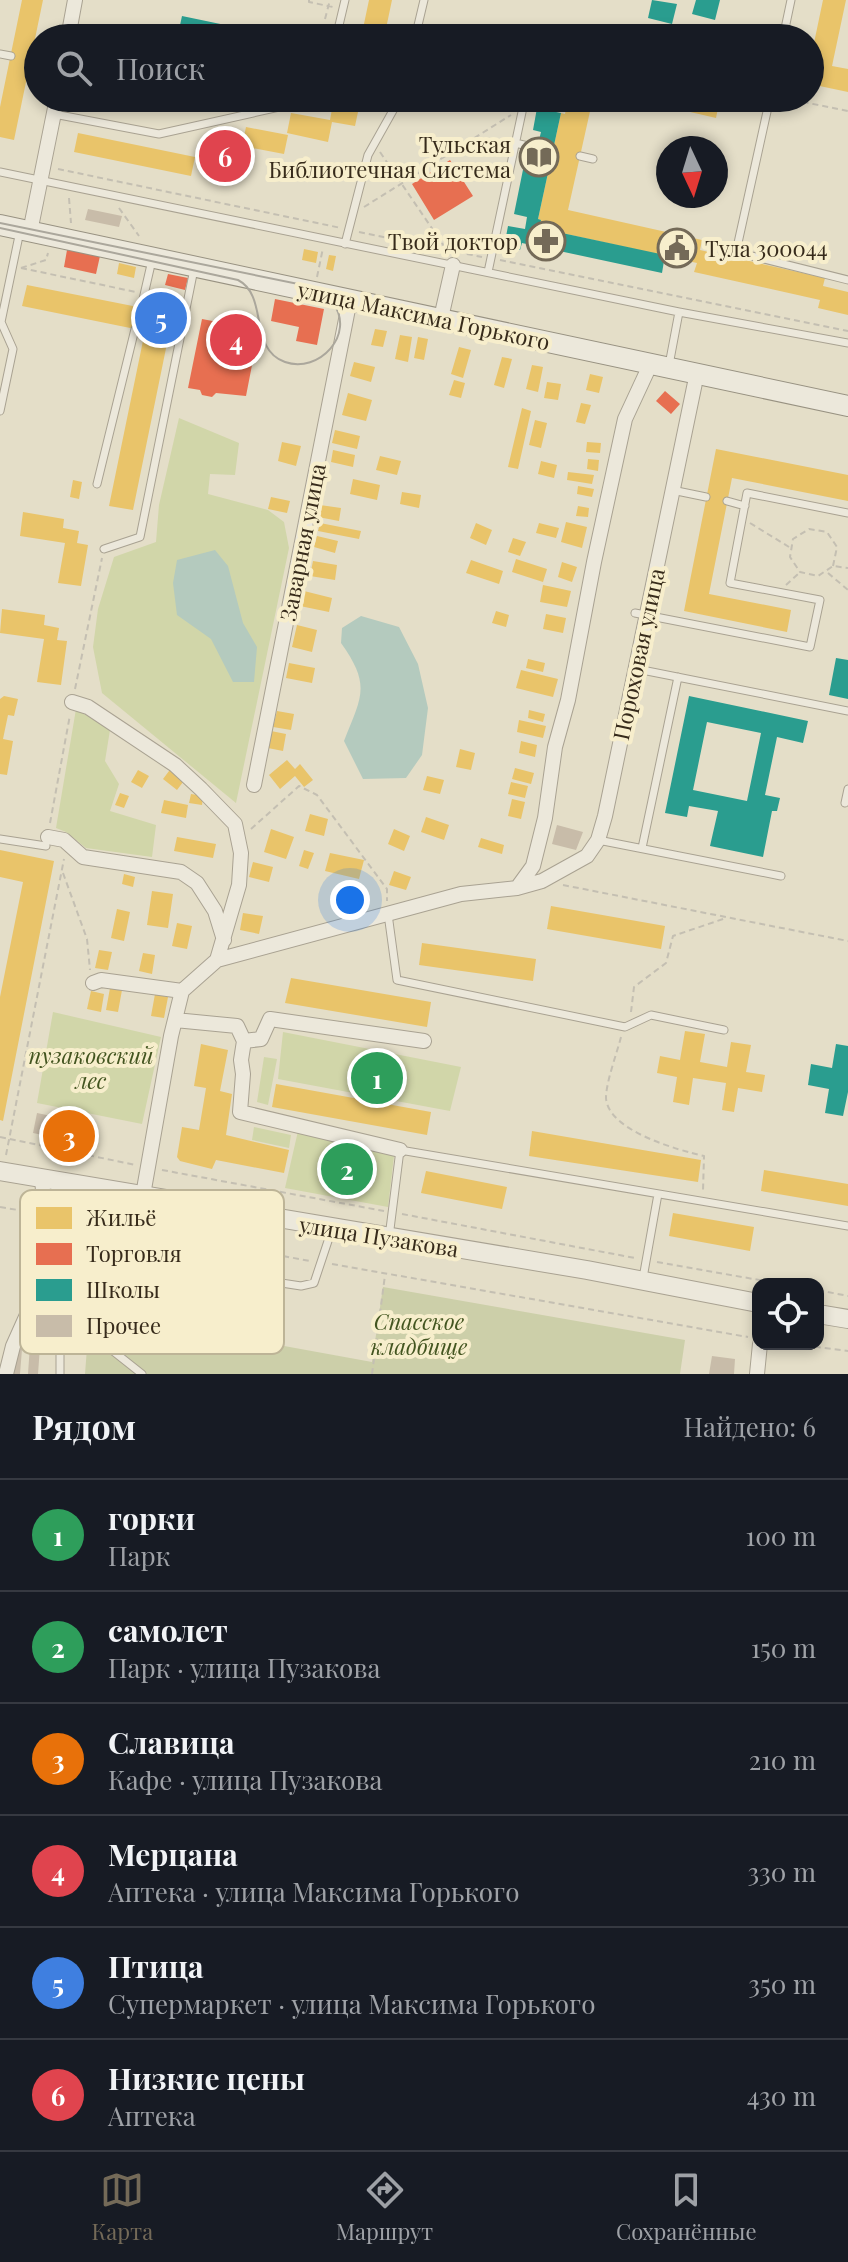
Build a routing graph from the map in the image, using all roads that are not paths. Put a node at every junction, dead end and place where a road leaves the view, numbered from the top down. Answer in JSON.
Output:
{"nodes":[{"id":1,"x":75,"y":0,"type":"edge"},
{"id":2,"x":345,"y":0,"type":"edge"},
{"id":3,"x":424,"y":0,"type":"edge"},
{"id":4,"x":791,"y":0,"type":"edge"},
{"id":5,"x":71,"y":24,"type":"edge"},
{"id":6,"x":339,"y":24,"type":"edge"},
{"id":7,"x":418,"y":24,"type":"edge"},
{"id":8,"x":786,"y":24,"type":"edge"},
{"id":9,"x":0,"y":54,"type":"edge"},
{"id":10,"x":11,"y":56,"type":"dead end"},
{"id":11,"x":257,"y":112,"type":"edge"},
{"id":12,"x":392,"y":112,"type":"edge"},
{"id":13,"x":522,"y":112,"type":"edge"},
{"id":14,"x":767,"y":112,"type":"edge"},
{"id":15,"x":54,"y":114,"type":"joint"},
{"id":16,"x":515,"y":143,"type":"junction"},
{"id":17,"x":537,"y":148,"type":"dead end"},
{"id":18,"x":580,"y":156,"type":"dead end"},
{"id":19,"x":593,"y":159,"type":"dead end"},
{"id":20,"x":0,"y":172,"type":"edge"},
{"id":21,"x":42,"y":173,"type":"junction"},
{"id":22,"x":17,"y":229,"type":"edge"},
{"id":23,"x":345,"y":244,"type":"junction"},
{"id":24,"x":153,"y":258,"type":"junction"},
{"id":25,"x":453,"y":265,"type":"junction"},
{"id":26,"x":195,"y":267,"type":"junction"},
{"id":27,"x":488,"y":272,"type":"junction"},
{"id":28,"x":848,"y":280,"type":"edge"},
{"id":29,"x":350,"y":299,"type":"junction"},
{"id":30,"x":141,"y":308,"type":"dead end"},
{"id":31,"x":679,"y":312,"type":"junction"},
{"id":32,"x":441,"y":318,"type":"junction"},
{"id":33,"x":135,"y":329,"type":"dead end"},
{"id":34,"x":848,"y":343,"type":"edge"},
{"id":35,"x":660,"y":365,"type":"junction"},
{"id":36,"x":697,"y":373,"type":"junction"},
{"id":37,"x":848,"y":406,"type":"edge"},
{"id":38,"x":0,"y":411,"type":"edge"},
{"id":39,"x":97,"y":484,"type":"dead end"},
{"id":40,"x":672,"y":490,"type":"junction"},
{"id":41,"x":706,"y":497,"type":"dead end"},
{"id":42,"x":727,"y":501,"type":"dead end"},
{"id":43,"x":745,"y":506,"type":"junction"},
{"id":44,"x":848,"y":513,"type":"edge"},
{"id":45,"x":104,"y":549,"type":"road end"},
{"id":46,"x":640,"y":614,"type":"junction"},
{"id":47,"x":634,"y":669,"type":"junction"},
{"id":48,"x":678,"y":677,"type":"junction"},
{"id":49,"x":72,"y":702,"type":"road end"},
{"id":50,"x":848,"y":711,"type":"edge"},
{"id":51,"x":254,"y":785,"type":"dead end"},
{"id":52,"x":848,"y":789,"type":"edge"},
{"id":53,"x":845,"y":803,"type":"dead end"},
{"id":54,"x":0,"y":839,"type":"edge"},
{"id":55,"x":598,"y":840,"type":"junction"},
{"id":56,"x":47,"y":842,"type":"joint"},
{"id":57,"x":642,"y":848,"type":"junction"},
{"id":58,"x":781,"y":876,"type":"dead end"},
{"id":59,"x":517,"y":888,"type":"junction"},
{"id":60,"x":388,"y":914,"type":"junction"},
{"id":61,"x":224,"y":940,"type":"junction"},
{"id":62,"x":217,"y":960,"type":"junction"},
{"id":63,"x":93,"y":983,"type":"road end"},
{"id":64,"x":182,"y":991,"type":"junction"},
{"id":65,"x":175,"y":1020,"type":"junction"},
{"id":66,"x":724,"y":1030,"type":"dead end"},
{"id":67,"x":244,"y":1041,"type":"junction"},
{"id":68,"x":424,"y":1041,"type":"dead end"},
{"id":69,"x":400,"y":1150,"type":"junction"},
{"id":70,"x":2,"y":1171,"type":"edge"},
{"id":71,"x":42,"y":1178,"type":"junction"},
{"id":72,"x":43,"y":1190,"type":"edge"},
{"id":73,"x":113,"y":1190,"type":"edge"},
{"id":74,"x":144,"y":1190,"type":"edge"},
{"id":75,"x":658,"y":1194,"type":"junction"},
{"id":76,"x":284,"y":1220,"type":"edge"},
{"id":77,"x":848,"y":1226,"type":"edge"},
{"id":78,"x":332,"y":1228,"type":"junction"},
{"id":79,"x":389,"y":1238,"type":"junction"},
{"id":80,"x":643,"y":1281,"type":"junction"},
{"id":81,"x":284,"y":1283,"type":"edge"},
{"id":82,"x":752,"y":1302,"type":"edge"},
{"id":83,"x":824,"y":1315,"type":"edge"},
{"id":84,"x":848,"y":1319,"type":"edge"},
{"id":85,"x":20,"y":1330,"type":"edge"},
{"id":86,"x":758,"y":1350,"type":"edge"},
{"id":87,"x":117,"y":1354,"type":"edge"},
{"id":88,"x":6,"y":1374,"type":"edge"},
{"id":89,"x":142,"y":1374,"type":"edge"},
{"id":90,"x":757,"y":1374,"type":"edge"}],
"edges":[{"from":1,"to":5,"type":"street"},
{"from":2,"to":6,"type":"lane"},
{"from":3,"to":7,"type":"lane"},
{"from":4,"to":8,"type":"lane"},
{"from":9,"to":10,"type":"lane"},
{"from":11,"to":15,"type":"lane"},
{"from":12,"to":23,"type":"lane"},
{"from":13,"to":16,"type":"lane"},
{"from":14,"to":28,"type":"lane"},
{"from":15,"to":21,"type":"street"},
{"from":16,"to":17,"type":"lane"},
{"from":16,"to":27,"type":"lane"},
{"from":18,"to":19,"type":"lane"},
{"from":20,"to":21,"type":"lane"},
{"from":21,"to":22,"type":"street"},
{"from":21,"to":23,"type":"lane"},
{"from":22,"to":24,"type":"main road","name":"улица Максима Горького"},
{"from":22,"to":38,"type":"lane"},
{"from":23,"to":25,"type":"lane"},
{"from":24,"to":26,"type":"main road","name":"улица Максима Горького"},
{"from":24,"to":30,"type":"lane"},
{"from":25,"to":27,"type":"lane"},
{"from":25,"to":32,"type":"street"},
{"from":26,"to":29,"type":"main road","name":"улица Максима Горького"},
{"from":26,"to":45,"type":"lane"},
{"from":27,"to":31,"type":"lane"},
{"from":29,"to":32,"type":"main road","name":"улица Максима Горького"},
{"from":29,"to":51,"type":"street","name":"Заварная улица"},
{"from":31,"to":34,"type":"lane"},
{"from":31,"to":35,"type":"lane"},
{"from":32,"to":35,"type":"main road","name":"улица Максима Горького"},
{"from":33,"to":39,"type":"lane"},
{"from":35,"to":36,"type":"main road","name":"улица Максима Горького"},
{"from":35,"to":59,"type":"street"},
{"from":36,"to":37,"type":"main road","name":"улица Максима Горького"},
{"from":36,"to":40,"type":"street","name":"Пороховая улица"},
{"from":40,"to":41,"type":"lane"},
{"from":40,"to":46,"type":"street","name":"Пороховая улица"},
{"from":42,"to":43,"type":"lane"},
{"from":43,"to":44,"type":"lane"},
{"from":43,"to":46,"type":"lane"},
{"from":46,"to":47,"type":"street","name":"Пороховая улица"},
{"from":47,"to":48,"type":"lane"},
{"from":47,"to":55,"type":"street","name":"Пороховая улица"},
{"from":48,"to":50,"type":"lane"},
{"from":48,"to":57,"type":"lane"},
{"from":49,"to":61,"type":"street"},
{"from":52,"to":53,"type":"lane"},
{"from":54,"to":56,"type":"lane"},
{"from":55,"to":57,"type":"lane"},
{"from":55,"to":59,"type":"street"},
{"from":56,"to":61,"type":"street"},
{"from":57,"to":58,"type":"lane"},
{"from":59,"to":60,"type":"street"},
{"from":60,"to":62,"type":"street"},
{"from":60,"to":66,"type":"lane"},
{"from":61,"to":62,"type":"street"},
{"from":62,"to":64,"type":"street"},
{"from":63,"to":64,"type":"street"},
{"from":64,"to":65,"type":"street"},
{"from":65,"to":67,"type":"street"},
{"from":65,"to":74,"type":"street"},
{"from":67,"to":68,"type":"street"},
{"from":67,"to":69,"type":"street"},
{"from":69,"to":75,"type":"lane"},
{"from":69,"to":79,"type":"lane"},
{"from":70,"to":71,"type":"street","name":"улица Пузакова"},
{"from":71,"to":72,"type":"street"},
{"from":71,"to":73,"type":"street","name":"улица Пузакова"},
{"from":75,"to":77,"type":"lane"},
{"from":75,"to":80,"type":"lane"},
{"from":76,"to":78,"type":"street","name":"улица Пузакова"},
{"from":78,"to":79,"type":"street","name":"улица Пузакова"},
{"from":78,"to":81,"type":"lane"},
{"from":79,"to":80,"type":"street","name":"улица Пузакова"},
{"from":80,"to":82,"type":"street","name":"улица Пузакова"},
{"from":83,"to":84,"type":"street"},
{"from":85,"to":88,"type":"street"},
{"from":86,"to":90,"type":"street"},
{"from":87,"to":89,"type":"lane"}]}
